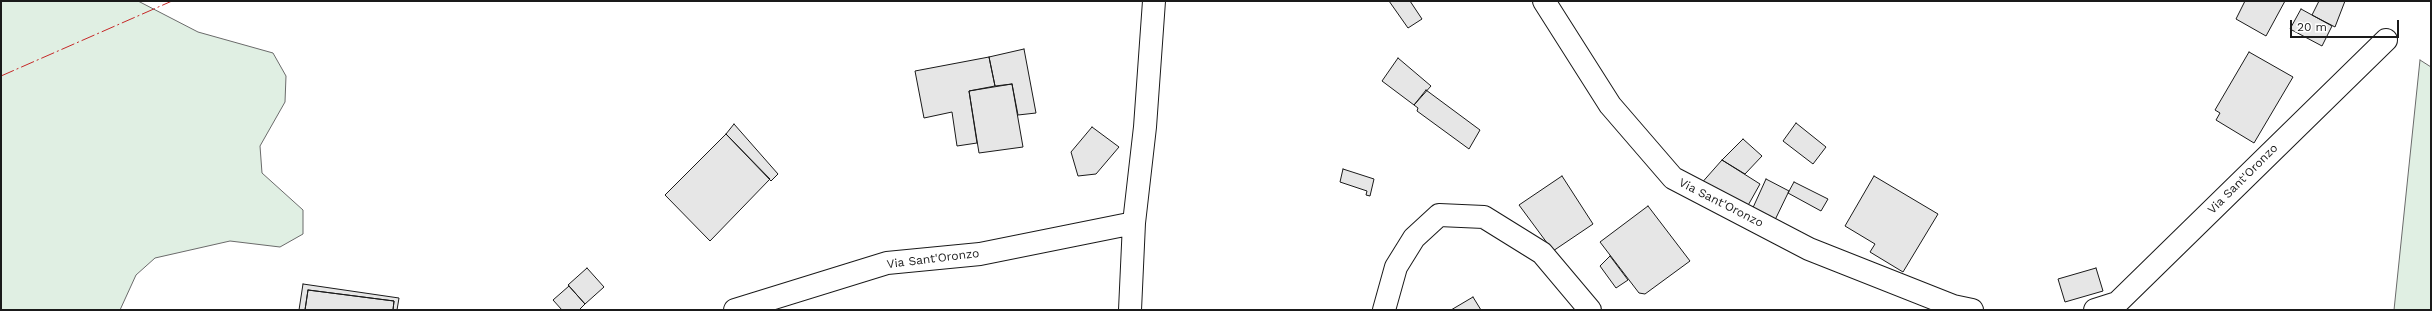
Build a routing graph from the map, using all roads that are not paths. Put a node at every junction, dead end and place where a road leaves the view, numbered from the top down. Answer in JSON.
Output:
{"nodes":[{"id":1,"x":1154,"y":1,"type":"edge"},
{"id":2,"x":1544,"y":1,"type":"edge"},
{"id":3,"x":2386,"y":40,"type":"dead end"},
{"id":4,"x":1134,"y":222,"type":"junction"},
{"id":5,"x":736,"y":310,"type":"edge"},
{"id":6,"x":1130,"y":310,"type":"edge"},
{"id":7,"x":1384,"y":310,"type":"edge"},
{"id":8,"x":1590,"y":310,"type":"edge"},
{"id":9,"x":1972,"y":310,"type":"edge"},
{"id":10,"x":2095,"y":310,"type":"edge"}],
"edges":[{"from":1,"to":4,"type":"street"},
{"from":2,"to":9,"type":"street","name":"Via Sant'Oronzo"},
{"from":3,"to":10,"type":"street","name":"Via Sant'Oronzo"},
{"from":4,"to":5,"type":"street","name":"Via Sant'Oronzo"},
{"from":4,"to":6,"type":"street"},
{"from":7,"to":8,"type":"street"}]}
